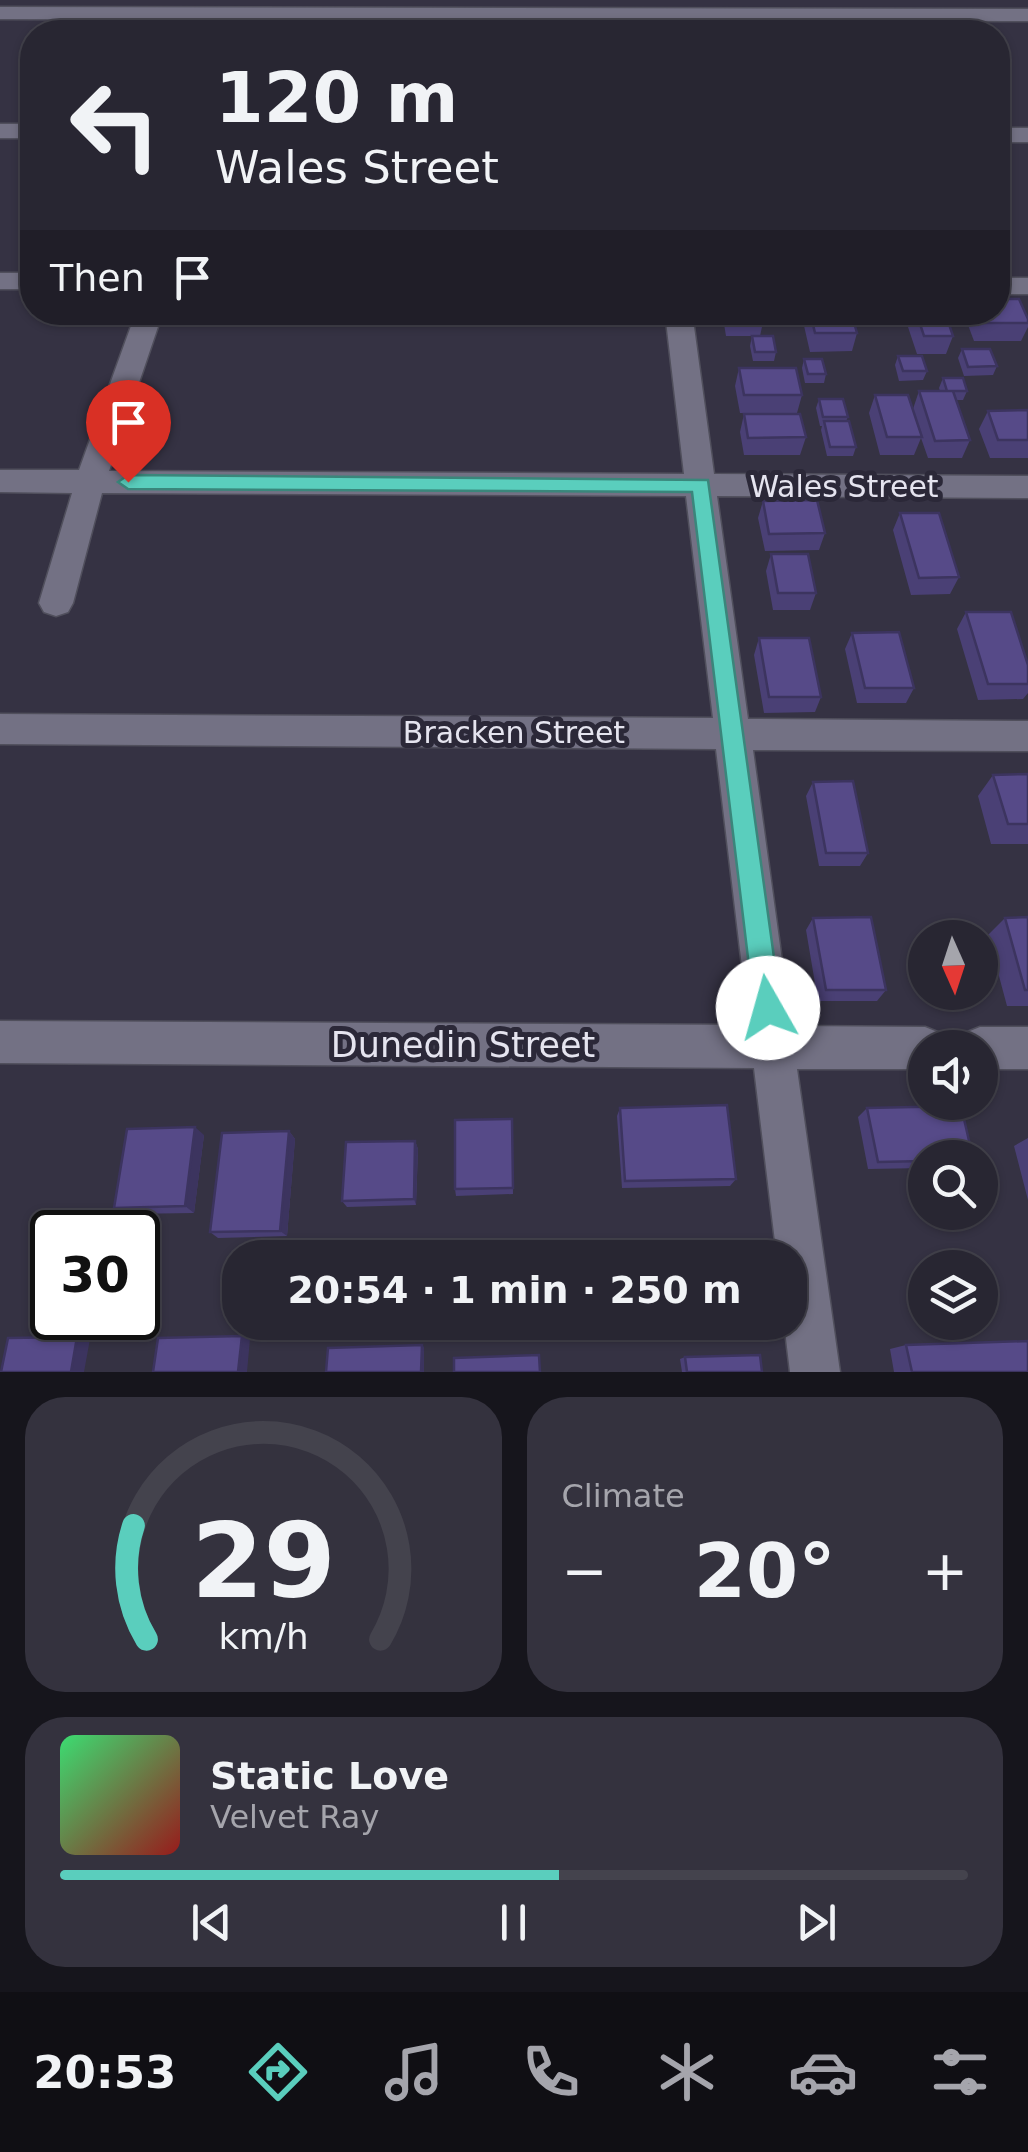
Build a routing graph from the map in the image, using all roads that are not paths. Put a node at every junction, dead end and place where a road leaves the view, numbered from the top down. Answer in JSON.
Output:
{"nodes":[{"id":1,"x":0,"y":13,"type":"edge"},
{"id":2,"x":243,"y":15,"type":"edge"},
{"id":3,"x":645,"y":15,"type":"edge"},
{"id":4,"x":1028,"y":15,"type":"edge"},
{"id":5,"x":145,"y":325,"type":"edge"},
{"id":6,"x":680,"y":325,"type":"edge"},
{"id":7,"x":0,"y":481,"type":"edge"},
{"id":8,"x":90,"y":482,"type":"junction"},
{"id":9,"x":701,"y":485,"type":"junction"},
{"id":10,"x":1028,"y":487,"type":"edge"},
{"id":11,"x":56,"y":603,"type":"dead end"},
{"id":12,"x":0,"y":729,"type":"edge"},
{"id":13,"x":732,"y":734,"type":"junction"},
{"id":14,"x":1028,"y":736,"type":"edge"},
{"id":15,"x":0,"y":1042,"type":"edge"},
{"id":16,"x":773,"y":1047,"type":"junction"},
{"id":17,"x":908,"y":1048,"type":"edge"},
{"id":18,"x":998,"y":1048,"type":"edge"},
{"id":19,"x":1028,"y":1048,"type":"edge"},
{"id":20,"x":815,"y":1372,"type":"edge"}],
"edges":[{"from":1,"to":2,"type":"street"},
{"from":2,"to":3,"type":"street"},
{"from":3,"to":4,"type":"street"},
{"from":5,"to":8,"type":"street"},
{"from":6,"to":9,"type":"street"},
{"from":7,"to":8,"type":"street","name":"Wales Street"},
{"from":8,"to":9,"type":"street","name":"Wales Street"},
{"from":8,"to":11,"type":"street"},
{"from":9,"to":10,"type":"street","name":"Wales Street"},
{"from":9,"to":13,"type":"street"},
{"from":12,"to":13,"type":"street","name":"Bracken Street"},
{"from":13,"to":14,"type":"street","name":"Bracken Street"},
{"from":13,"to":16,"type":"street"},
{"from":15,"to":16,"type":"street","name":"Dunedin Street"},
{"from":16,"to":17,"type":"street","name":"Dunedin Street"},
{"from":16,"to":20,"type":"street"},
{"from":18,"to":19,"type":"street"}]}
